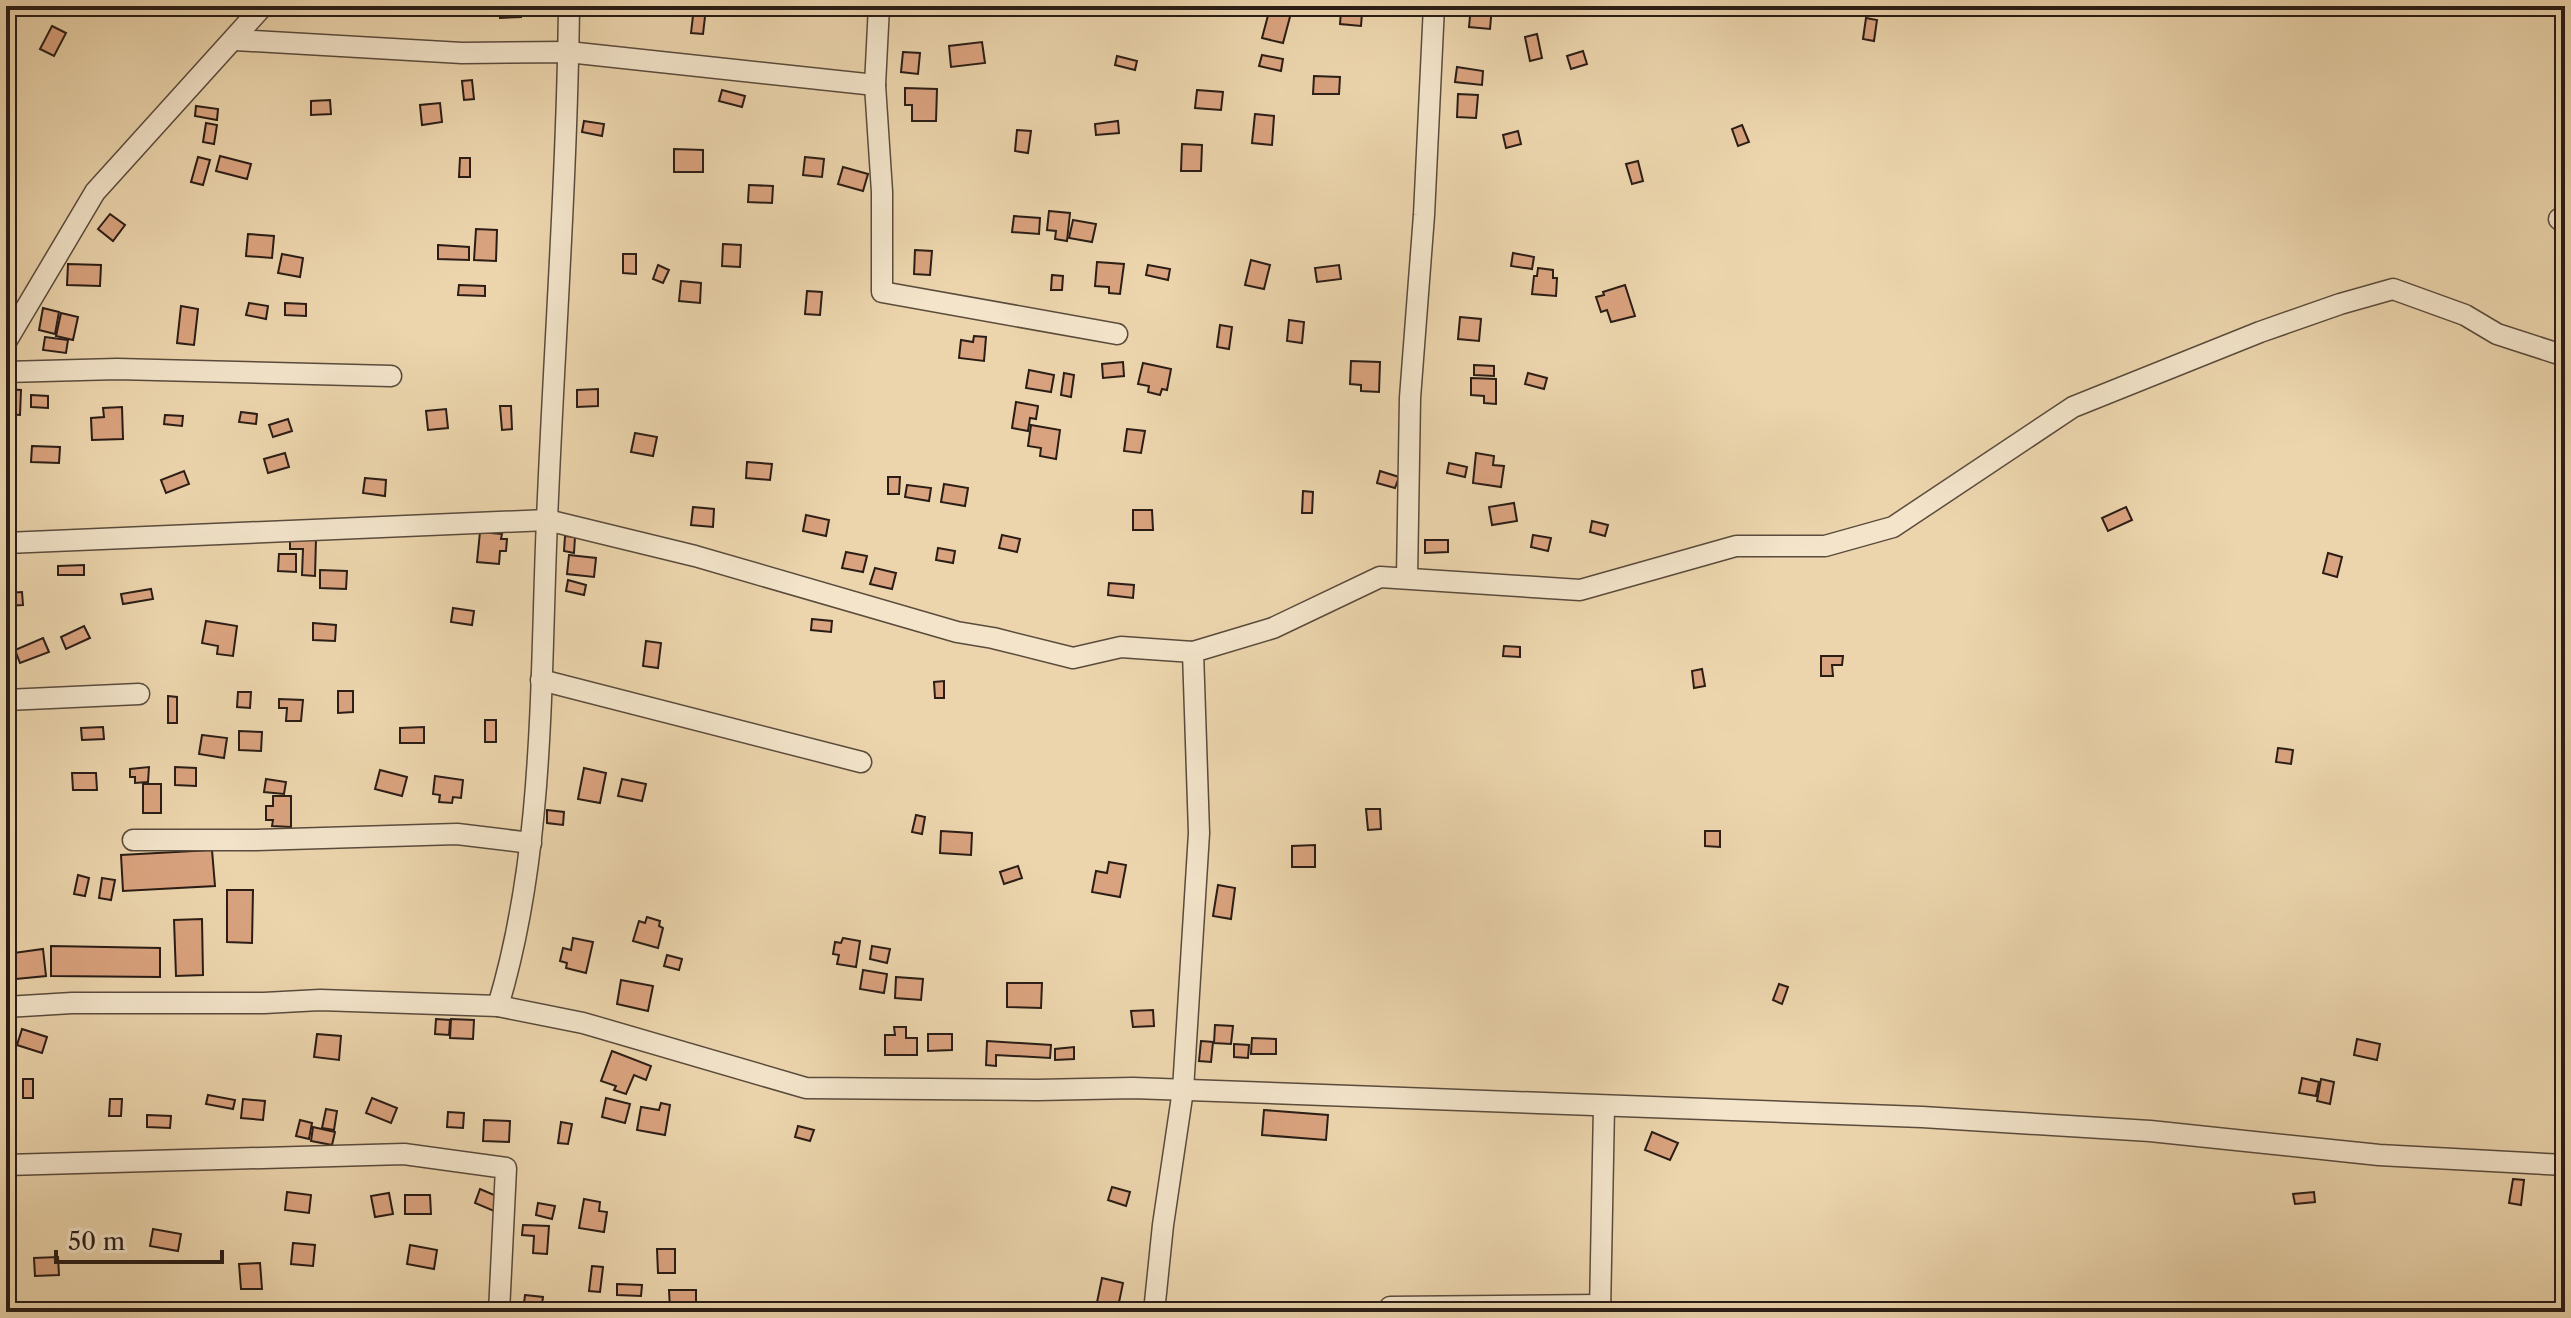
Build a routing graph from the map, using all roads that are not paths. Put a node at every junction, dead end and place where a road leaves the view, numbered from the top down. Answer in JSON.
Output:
{"nodes":[{"id":1,"x":263,"y":6,"type":"edge"},
{"id":2,"x":569,"y":6,"type":"edge"},
{"id":3,"x":879,"y":6,"type":"edge"},
{"id":4,"x":1434,"y":6,"type":"edge"},
{"id":5,"x":235,"y":40,"type":"junction"},
{"id":6,"x":568,"y":52,"type":"junction"},
{"id":7,"x":875,"y":85,"type":"junction"},
{"id":8,"x":1117,"y":334,"type":"dead end"},
{"id":9,"x":6,"y":342,"type":"edge"},
{"id":10,"x":2565,"y":356,"type":"edge"},
{"id":11,"x":6,"y":372,"type":"edge"},
{"id":12,"x":391,"y":376,"type":"dead end"},
{"id":13,"x":547,"y":520,"type":"junction"},
{"id":14,"x":6,"y":543,"type":"edge"},
{"id":15,"x":1407,"y":578,"type":"junction"},
{"id":16,"x":1193,"y":652,"type":"junction"},
{"id":17,"x":541,"y":680,"type":"junction"},
{"id":18,"x":139,"y":694,"type":"dead end"},
{"id":19,"x":6,"y":700,"type":"edge"},
{"id":20,"x":861,"y":762,"type":"dead end"},
{"id":21,"x":133,"y":840,"type":"dead end"},
{"id":22,"x":531,"y":843,"type":"junction"},
{"id":23,"x":498,"y":1006,"type":"junction"},
{"id":24,"x":6,"y":1007,"type":"edge"},
{"id":25,"x":1183,"y":1090,"type":"junction"},
{"id":26,"x":1604,"y":1106,"type":"junction"},
{"id":27,"x":6,"y":1165,"type":"edge"},
{"id":28,"x":2565,"y":1165,"type":"edge"},
{"id":29,"x":1601,"y":1308,"type":"edge"},
{"id":30,"x":499,"y":1312,"type":"edge"},
{"id":31,"x":1154,"y":1312,"type":"edge"},
{"id":32,"x":1389,"y":1312,"type":"edge"}],
"edges":[{"from":1,"to":5,"type":"street"},
{"from":2,"to":6,"type":"street"},
{"from":3,"to":7,"type":"street"},
{"from":4,"to":15,"type":"street"},
{"from":5,"to":6,"type":"street"},
{"from":5,"to":9,"type":"street"},
{"from":6,"to":7,"type":"street"},
{"from":6,"to":13,"type":"street"},
{"from":7,"to":8,"type":"street"},
{"from":10,"to":15,"type":"street"},
{"from":11,"to":12,"type":"street"},
{"from":13,"to":14,"type":"street"},
{"from":13,"to":16,"type":"street"},
{"from":13,"to":17,"type":"street"},
{"from":15,"to":16,"type":"street"},
{"from":16,"to":25,"type":"street"},
{"from":17,"to":20,"type":"street"},
{"from":17,"to":22,"type":"street"},
{"from":18,"to":19,"type":"street"},
{"from":21,"to":22,"type":"street"},
{"from":22,"to":23,"type":"street"},
{"from":23,"to":24,"type":"street"},
{"from":23,"to":25,"type":"street"},
{"from":25,"to":26,"type":"street"},
{"from":25,"to":31,"type":"street"},
{"from":26,"to":28,"type":"street"},
{"from":26,"to":29,"type":"street"},
{"from":27,"to":30,"type":"street"},
{"from":29,"to":32,"type":"street"}]}
